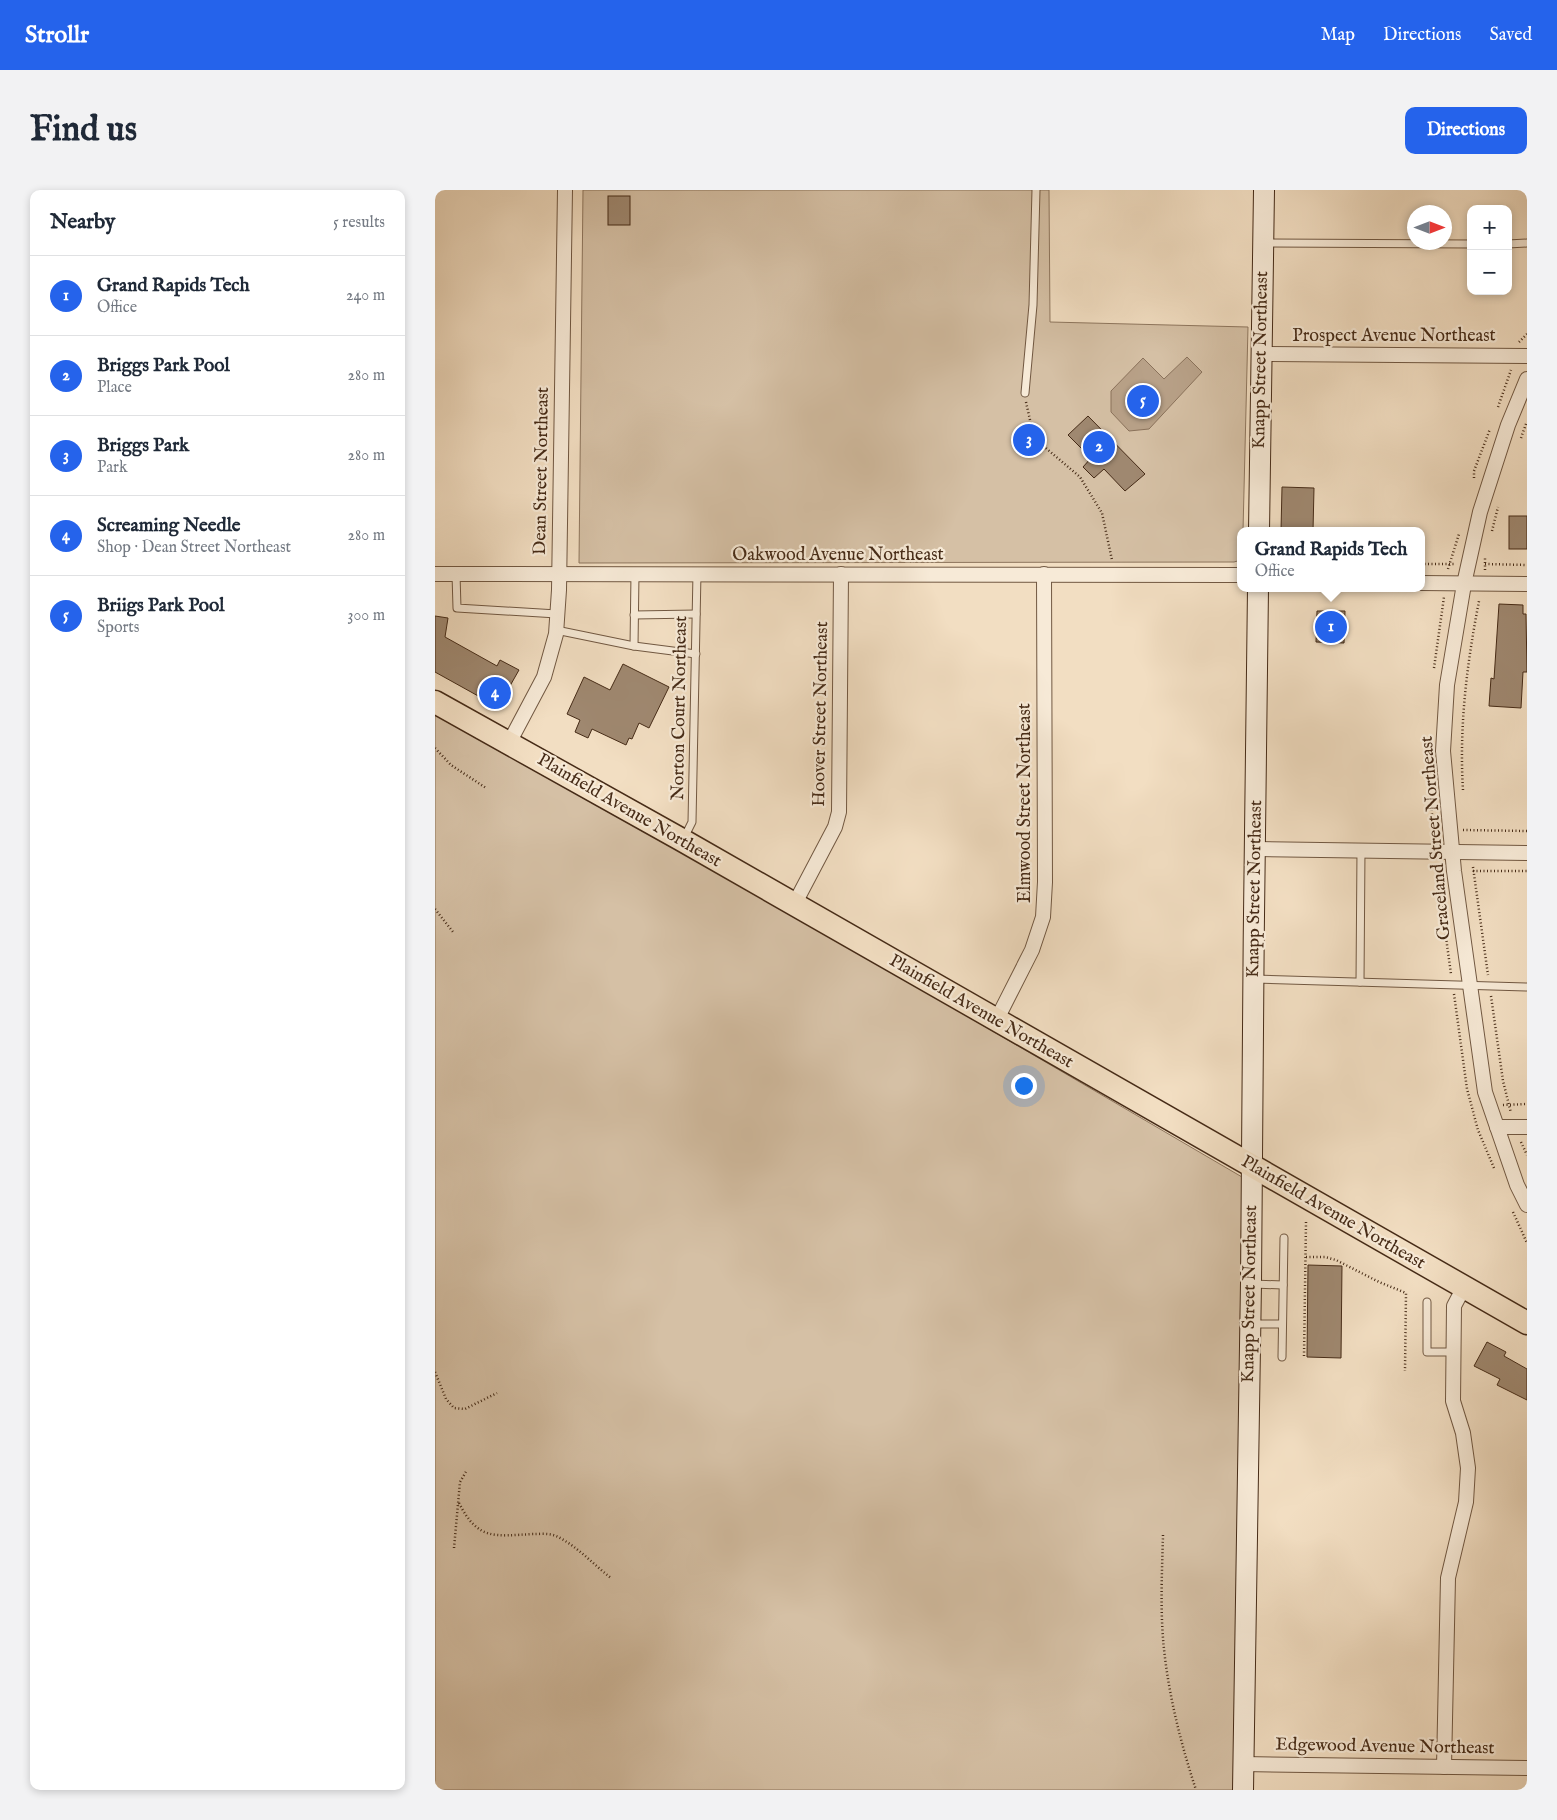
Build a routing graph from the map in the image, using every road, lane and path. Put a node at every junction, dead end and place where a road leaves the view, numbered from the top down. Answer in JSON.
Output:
{"nodes":[{"id":1,"x":565,"y":190,"type":"edge"},
{"id":2,"x":1036,"y":190,"type":"edge"},
{"id":3,"x":1264,"y":190,"type":"edge"},
{"id":4,"x":1263,"y":243,"type":"junction"},
{"id":5,"x":1527,"y":243,"type":"edge"},
{"id":6,"x":1467,"y":244,"type":"edge"},
{"id":7,"x":1512,"y":244,"type":"edge"},
{"id":8,"x":1261,"y":354,"type":"junction"},
{"id":9,"x":1527,"y":356,"type":"edge"},
{"id":10,"x":1527,"y":379,"type":"edge"},
{"id":11,"x":1025,"y":393,"type":"joint"},
{"id":12,"x":1527,"y":420,"type":"edge"},
{"id":13,"x":1518,"y":445,"type":"dead end"},
{"id":14,"x":1499,"y":506,"type":"dead end"},
{"id":15,"x":1259,"y":527,"type":"edge"},
{"id":16,"x":1492,"y":532,"type":"dead end"},
{"id":17,"x":1487,"y":550,"type":"dead end"},
{"id":18,"x":1112,"y":561,"type":"dead end"},
{"id":19,"x":697,"y":573,"type":"junction"},
{"id":20,"x":435,"y":574,"type":"edge"},
{"id":21,"x":456,"y":574,"type":"junction"},
{"id":22,"x":559,"y":574,"type":"junction"},
{"id":23,"x":635,"y":574,"type":"junction"},
{"id":24,"x":841,"y":574,"type":"junction"},
{"id":25,"x":1044,"y":574,"type":"junction"},
{"id":26,"x":1237,"y":575,"type":"edge"},
{"id":27,"x":1425,"y":583,"type":"edge"},
{"id":28,"x":1464,"y":584,"type":"junction"},
{"id":29,"x":1483,"y":584,"type":"junction"},
{"id":30,"x":1527,"y":584,"type":"edge"},
{"id":31,"x":1258,"y":592,"type":"edge"},
{"id":32,"x":1479,"y":600,"type":"dead end"},
{"id":33,"x":557,"y":614,"type":"junction"},
{"id":34,"x":697,"y":614,"type":"junction"},
{"id":35,"x":634,"y":615,"type":"junction"},
{"id":36,"x":556,"y":630,"type":"junction"},
{"id":37,"x":634,"y":646,"type":"junction"},
{"id":38,"x":696,"y":654,"type":"junction"},
{"id":39,"x":435,"y":702,"type":"edge"},
{"id":40,"x":509,"y":743,"type":"junction"},
{"id":41,"x":435,"y":748,"type":"edge"},
{"id":42,"x":486,"y":788,"type":"dead end"},
{"id":43,"x":1463,"y":795,"type":"dead end"},
{"id":44,"x":1465,"y":822,"type":"dead end"},
{"id":45,"x":1433,"y":830,"type":"dead end"},
{"id":46,"x":1450,"y":830,"type":"junction"},
{"id":47,"x":1465,"y":830,"type":"junction"},
{"id":48,"x":1527,"y":831,"type":"edge"},
{"id":49,"x":682,"y":840,"type":"junction"},
{"id":50,"x":1256,"y":849,"type":"junction"},
{"id":51,"x":1361,"y":850,"type":"junction"},
{"id":52,"x":1452,"y":852,"type":"junction"},
{"id":53,"x":1471,"y":852,"type":"junction"},
{"id":54,"x":1527,"y":853,"type":"edge"},
{"id":55,"x":1437,"y":871,"type":"dead end"},
{"id":56,"x":1454,"y":871,"type":"junction"},
{"id":57,"x":1473,"y":871,"type":"junction"},
{"id":58,"x":1527,"y":872,"type":"edge"},
{"id":59,"x":794,"y":905,"type":"junction"},
{"id":60,"x":435,"y":909,"type":"edge"},
{"id":61,"x":453,"y":932,"type":"dead end"},
{"id":62,"x":1254,"y":979,"type":"junction"},
{"id":63,"x":1360,"y":982,"type":"junction"},
{"id":64,"x":1470,"y":985,"type":"junction"},
{"id":65,"x":1489,"y":986,"type":"junction"},
{"id":66,"x":1527,"y":987,"type":"edge"},
{"id":67,"x":996,"y":1021,"type":"junction"},
{"id":68,"x":1521,"y":1127,"type":"edge"},
{"id":69,"x":1497,"y":1128,"type":"junction"},
{"id":70,"x":1527,"y":1155,"type":"edge"},
{"id":71,"x":1251,"y":1166,"type":"junction"},
{"id":72,"x":1527,"y":1205,"type":"edge"},
{"id":73,"x":1306,"y":1222,"type":"dead end"},
{"id":74,"x":1284,"y":1238,"type":"dead end"},
{"id":75,"x":1305,"y":1257,"type":"junction"},
{"id":76,"x":1251,"y":1284,"type":"junction"},
{"id":77,"x":1283,"y":1285,"type":"junction"},
{"id":78,"x":1464,"y":1287,"type":"junction"},
{"id":79,"x":1427,"y":1302,"type":"dead end"},
{"id":80,"x":1527,"y":1323,"type":"edge"},
{"id":81,"x":1250,"y":1324,"type":"junction"},
{"id":82,"x":1282,"y":1324,"type":"junction"},
{"id":83,"x":1453,"y":1352,"type":"junction"},
{"id":84,"x":1305,"y":1356,"type":"dead end"},
{"id":85,"x":1282,"y":1357,"type":"dead end"},
{"id":86,"x":1405,"y":1371,"type":"dead end"},
{"id":87,"x":435,"y":1372,"type":"edge"},
{"id":88,"x":497,"y":1393,"type":"dead end"},
{"id":89,"x":467,"y":1470,"type":"dead end"},
{"id":90,"x":459,"y":1503,"type":"junction"},
{"id":91,"x":1163,"y":1535,"type":"dead end"},
{"id":92,"x":454,"y":1548,"type":"dead end"},
{"id":93,"x":611,"y":1578,"type":"dead end"},
{"id":94,"x":1243,"y":1764,"type":"junction"},
{"id":95,"x":1444,"y":1767,"type":"junction"},
{"id":96,"x":1527,"y":1768,"type":"edge"},
{"id":97,"x":1196,"y":1790,"type":"edge"},
{"id":98,"x":1243,"y":1790,"type":"edge"}],
"edges":[{"from":1,"to":22,"type":"street","name":"Dean Street Northeast"},
{"from":2,"to":11,"type":"lane"},
{"from":3,"to":4,"type":"street","name":"Knapp Street Northeast"},
{"from":4,"to":6,"type":"lane"},
{"from":4,"to":8,"type":"street","name":"Knapp Street Northeast"},
{"from":5,"to":7,"type":"lane"},
{"from":8,"to":9,"type":"street","name":"Prospect Avenue Northeast"},
{"from":8,"to":15,"type":"street","name":"Knapp Street Northeast"},
{"from":10,"to":28,"type":"street","name":"Graceland Street Northeast"},
{"from":11,"to":18,"type":"path"},
{"from":12,"to":13,"type":"path"},
{"from":14,"to":16,"type":"path"},
{"from":17,"to":29,"type":"path"},
{"from":19,"to":23,"type":"street","name":"Oakwood Avenue Northeast"},
{"from":19,"to":24,"type":"street","name":"Oakwood Avenue Northeast"},
{"from":19,"to":34,"type":"lane","name":"Norton Court Northeast"},
{"from":20,"to":21,"type":"street","name":"Oakwood Avenue Northeast"},
{"from":21,"to":22,"type":"street","name":"Oakwood Avenue Northeast"},
{"from":21,"to":33,"type":"lane"},
{"from":22,"to":23,"type":"street","name":"Oakwood Avenue Northeast"},
{"from":22,"to":33,"type":"street","name":"Dean Street Northeast"},
{"from":23,"to":35,"type":"lane"},
{"from":24,"to":25,"type":"street","name":"Oakwood Avenue Northeast"},
{"from":24,"to":59,"type":"street","name":"Hoover Street Northeast"},
{"from":25,"to":26,"type":"street","name":"Oakwood Avenue Northeast"},
{"from":25,"to":67,"type":"street","name":"Elmwood Street Northeast"},
{"from":27,"to":28,"type":"street"},
{"from":28,"to":29,"type":"street"},
{"from":28,"to":46,"type":"street","name":"Graceland Street Northeast"},
{"from":29,"to":30,"type":"street"},
{"from":31,"to":50,"type":"street","name":"Knapp Street Northeast"},
{"from":32,"to":43,"type":"path"},
{"from":33,"to":36,"type":"street","name":"Dean Street Northeast"},
{"from":34,"to":35,"type":"lane"},
{"from":34,"to":38,"type":"lane","name":"Norton Court Northeast"},
{"from":35,"to":37,"type":"lane"},
{"from":36,"to":37,"type":"lane"},
{"from":36,"to":40,"type":"street","name":"Dean Street Northeast"},
{"from":37,"to":38,"type":"lane"},
{"from":38,"to":49,"type":"lane","name":"Norton Court Northeast"},
{"from":39,"to":40,"type":"main road","name":"Plainfield Avenue Northeast"},
{"from":40,"to":49,"type":"main road","name":"Plainfield Avenue Northeast"},
{"from":41,"to":42,"type":"path"},
{"from":44,"to":47,"type":"path"},
{"from":45,"to":46,"type":"path"},
{"from":46,"to":47,"type":"path"},
{"from":46,"to":52,"type":"street","name":"Graceland Street Northeast"},
{"from":47,"to":48,"type":"path"},
{"from":47,"to":53,"type":"path"},
{"from":49,"to":59,"type":"main road","name":"Plainfield Avenue Northeast"},
{"from":50,"to":51,"type":"street"},
{"from":50,"to":62,"type":"street","name":"Knapp Street Northeast"},
{"from":51,"to":52,"type":"street"},
{"from":51,"to":63,"type":"lane"},
{"from":52,"to":53,"type":"street"},
{"from":52,"to":56,"type":"street","name":"Graceland Street Northeast"},
{"from":53,"to":54,"type":"street"},
{"from":53,"to":57,"type":"path"},
{"from":55,"to":56,"type":"path"},
{"from":56,"to":64,"type":"street","name":"Graceland Street Northeast"},
{"from":57,"to":58,"type":"path"},
{"from":57,"to":65,"type":"path"},
{"from":59,"to":67,"type":"main road","name":"Plainfield Avenue Northeast"},
{"from":60,"to":61,"type":"path"},
{"from":62,"to":63,"type":"lane"},
{"from":62,"to":71,"type":"street","name":"Knapp Street Northeast"},
{"from":63,"to":64,"type":"lane"},
{"from":64,"to":65,"type":"lane"},
{"from":64,"to":69,"type":"street","name":"Graceland Street Northeast"},
{"from":65,"to":66,"type":"lane"},
{"from":65,"to":68,"type":"path"},
{"from":67,"to":71,"type":"main road","name":"Plainfield Avenue Northeast"},
{"from":68,"to":69,"type":"street"},
{"from":68,"to":70,"type":"path"},
{"from":69,"to":72,"type":"street","name":"Graceland Street Northeast"},
{"from":71,"to":76,"type":"street","name":"Knapp Street Northeast"},
{"from":71,"to":78,"type":"main road","name":"Plainfield Avenue Northeast"},
{"from":73,"to":75,"type":"path"},
{"from":74,"to":77,"type":"lane"},
{"from":75,"to":84,"type":"path"},
{"from":75,"to":86,"type":"path"},
{"from":76,"to":77,"type":"lane"},
{"from":76,"to":81,"type":"street","name":"Knapp Street Northeast"},
{"from":77,"to":82,"type":"lane"},
{"from":78,"to":80,"type":"main road","name":"Plainfield Avenue Northeast"},
{"from":78,"to":83,"type":"street"},
{"from":79,"to":83,"type":"lane"},
{"from":81,"to":82,"type":"lane"},
{"from":81,"to":94,"type":"street","name":"Knapp Street Northeast"},
{"from":82,"to":85,"type":"lane"},
{"from":83,"to":95,"type":"street"},
{"from":87,"to":88,"type":"path"},
{"from":89,"to":90,"type":"path"},
{"from":90,"to":92,"type":"path"},
{"from":90,"to":93,"type":"path"},
{"from":91,"to":97,"type":"path"},
{"from":94,"to":95,"type":"street","name":"Edgewood Avenue Northeast"},
{"from":94,"to":98,"type":"street","name":"Knapp Street Northeast"},
{"from":95,"to":96,"type":"street","name":"Edgewood Avenue Northeast"}]}
